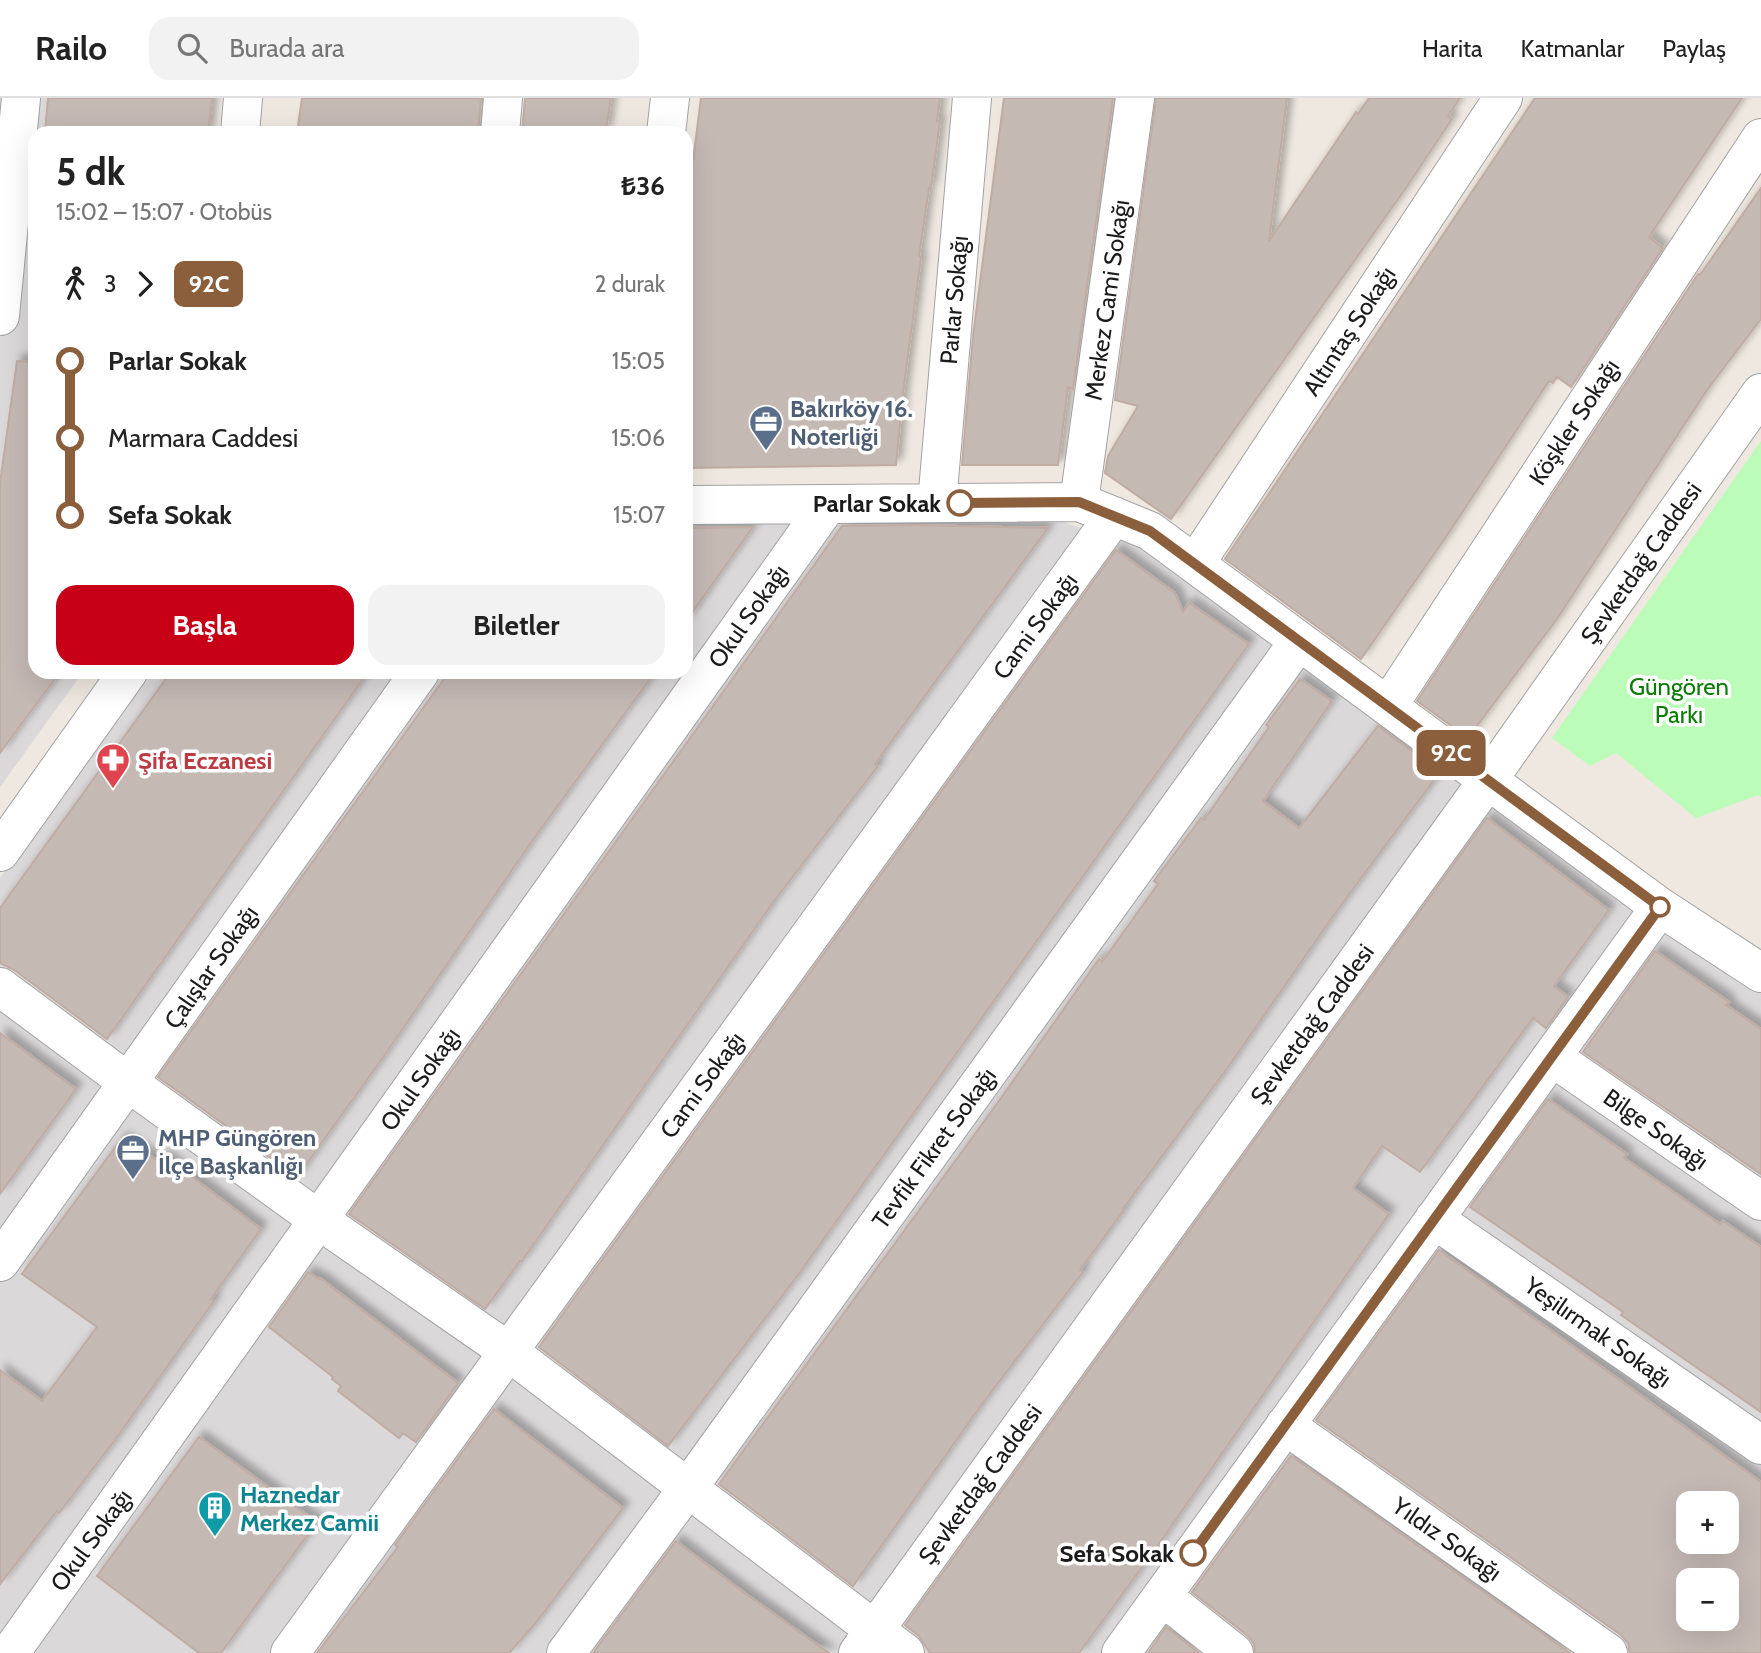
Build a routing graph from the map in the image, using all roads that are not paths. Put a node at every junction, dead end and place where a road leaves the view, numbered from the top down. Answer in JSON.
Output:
{"nodes":[{"id":1,"x":21,"y":98,"type":"edge"},
{"id":2,"x":243,"y":98,"type":"edge"},
{"id":3,"x":503,"y":98,"type":"edge"},
{"id":4,"x":670,"y":98,"type":"edge"},
{"id":5,"x":972,"y":98,"type":"edge"},
{"id":6,"x":1135,"y":98,"type":"edge"},
{"id":7,"x":1503,"y":98,"type":"edge"},
{"id":8,"x":241,"y":126,"type":"edge"},
{"id":9,"x":501,"y":126,"type":"edge"},
{"id":10,"x":667,"y":126,"type":"edge"},
{"id":11,"x":1761,"y":138,"type":"edge"},
{"id":12,"x":0,"y":316,"type":"edge"},
{"id":13,"x":1761,"y":393,"type":"edge"},
{"id":14,"x":1079,"y":502,"type":"junction"},
{"id":15,"x":937,"y":503,"type":"junction"},
{"id":16,"x":828,"y":504,"type":"junction"},
{"id":17,"x":693,"y":505,"type":"edge"},
{"id":18,"x":1114,"y":516,"type":"junction"},
{"id":19,"x":1195,"y":564,"type":"junction"},
{"id":20,"x":1299,"y":641,"type":"junction"},
{"id":21,"x":123,"y":679,"type":"edge"},
{"id":22,"x":415,"y":679,"type":"edge"},
{"id":23,"x":1388,"y":706,"type":"junction"},
{"id":24,"x":1488,"y":780,"type":"junction"},
{"id":25,"x":0,"y":852,"type":"edge"},
{"id":26,"x":1660,"y":907,"type":"junction"},
{"id":27,"x":1761,"y":973,"type":"edge"},
{"id":28,"x":0,"y":987,"type":"edge"},
{"id":29,"x":1552,"y":1057,"type":"junction"},
{"id":30,"x":129,"y":1083,"type":"junction"},
{"id":31,"x":1761,"y":1201,"type":"edge"},
{"id":32,"x":1434,"y":1219,"type":"junction"},
{"id":33,"x":319,"y":1220,"type":"junction"},
{"id":34,"x":0,"y":1262,"type":"edge"},
{"id":35,"x":509,"y":1352,"type":"junction"},
{"id":36,"x":1285,"y":1425,"type":"junction"},
{"id":37,"x":1761,"y":1445,"type":"edge"},
{"id":38,"x":688,"y":1489,"type":"junction"},
{"id":39,"x":1162,"y":1596,"type":"junction"},
{"id":40,"x":866,"y":1642,"type":"edge"},
{"id":41,"x":10,"y":1653,"type":"edge"},
{"id":42,"x":290,"y":1653,"type":"edge"},
{"id":43,"x":566,"y":1653,"type":"edge"},
{"id":44,"x":905,"y":1653,"type":"edge"},
{"id":45,"x":1121,"y":1653,"type":"edge"},
{"id":46,"x":1234,"y":1653,"type":"edge"},
{"id":47,"x":1608,"y":1653,"type":"edge"}],
"edges":[{"from":1,"to":12,"type":"street"},
{"from":2,"to":8,"type":"street"},
{"from":3,"to":9,"type":"street"},
{"from":4,"to":10,"type":"street"},
{"from":5,"to":15,"type":"street","name":"Parlar Sokağı"},
{"from":6,"to":14,"type":"street","name":"Merkez Cami Sokağı"},
{"from":7,"to":19,"type":"street","name":"Altıntaş Sokağı"},
{"from":11,"to":23,"type":"street","name":"Köşkler Sokağı"},
{"from":13,"to":24,"type":"street","name":"Şevketdağ Caddesi"},
{"from":14,"to":15,"type":"street"},
{"from":14,"to":18,"type":"street"},
{"from":15,"to":16,"type":"street"},
{"from":16,"to":17,"type":"street"},
{"from":16,"to":33,"type":"street","name":"Okul Sokağı"},
{"from":18,"to":19,"type":"street"},
{"from":18,"to":35,"type":"street","name":"Cami Sokağı"},
{"from":19,"to":20,"type":"street"},
{"from":20,"to":23,"type":"street"},
{"from":20,"to":38,"type":"street","name":"Tevfik Fikret Sokağı"},
{"from":21,"to":25,"type":"street"},
{"from":22,"to":30,"type":"street","name":"Çalışlar Sokağı"},
{"from":23,"to":24,"type":"street"},
{"from":24,"to":26,"type":"street"},
{"from":24,"to":40,"type":"street","name":"Şevketdağ Caddesi"},
{"from":26,"to":27,"type":"street"},
{"from":26,"to":29,"type":"street"},
{"from":28,"to":30,"type":"street"},
{"from":29,"to":31,"type":"street","name":"Bilge Sokağı"},
{"from":29,"to":32,"type":"street"},
{"from":30,"to":33,"type":"street"},
{"from":30,"to":34,"type":"street","name":"Çalışlar Sokağı"},
{"from":32,"to":36,"type":"street"},
{"from":32,"to":37,"type":"street","name":"Yeşilırmak Sokağı"},
{"from":33,"to":35,"type":"street"},
{"from":33,"to":41,"type":"street","name":"Okul Sokağı"},
{"from":35,"to":38,"type":"street"},
{"from":35,"to":42,"type":"street","name":"Cami Sokağı"},
{"from":36,"to":39,"type":"street"},
{"from":36,"to":47,"type":"street","name":"Yıldız Sokağı"},
{"from":38,"to":40,"type":"street"},
{"from":38,"to":43,"type":"street","name":"Tevfik Fikret Sokağı"},
{"from":39,"to":45,"type":"street"},
{"from":39,"to":46,"type":"street"},
{"from":40,"to":44,"type":"street"}]}
